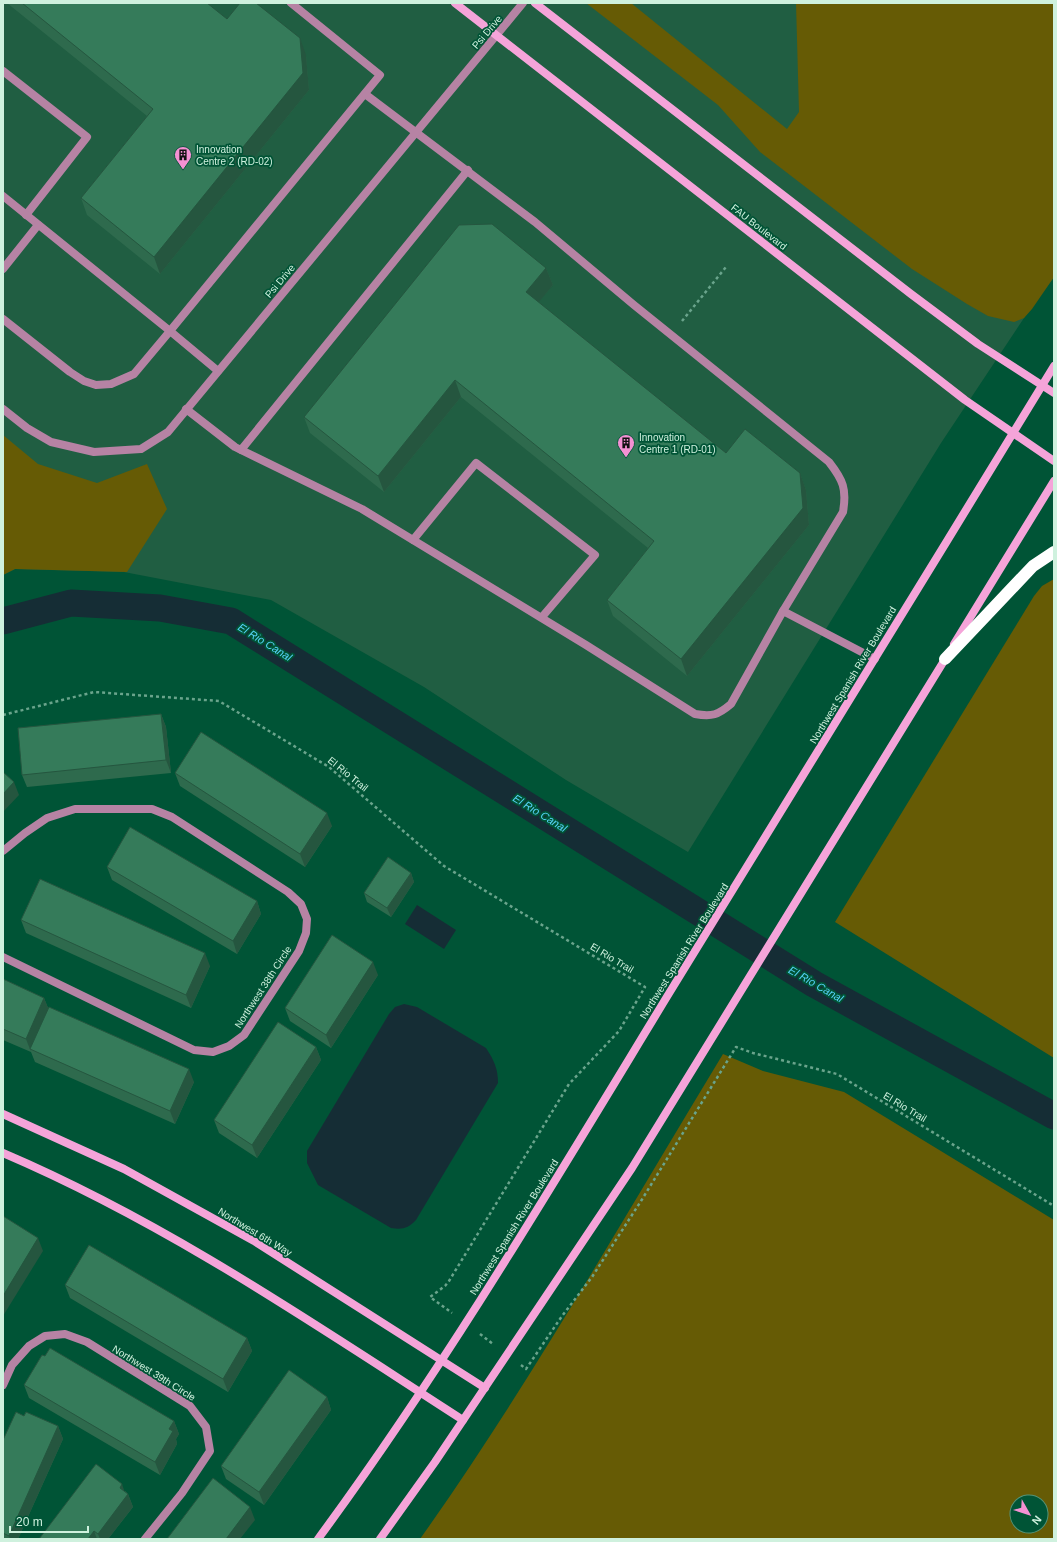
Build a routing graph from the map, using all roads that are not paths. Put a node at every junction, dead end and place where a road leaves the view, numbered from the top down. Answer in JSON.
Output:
{"nodes":[{"id":1,"x":291,"y":3,"type":"edge"},
{"id":2,"x":455,"y":3,"type":"edge"},
{"id":3,"x":523,"y":3,"type":"edge"},
{"id":4,"x":535,"y":3,"type":"edge"},
{"id":5,"x":497,"y":36,"type":"junction"},
{"id":6,"x":3,"y":71,"type":"edge"},
{"id":7,"x":365,"y":94,"type":"junction"},
{"id":8,"x":416,"y":132,"type":"junction"},
{"id":9,"x":468,"y":170,"type":"junction"},
{"id":10,"x":3,"y":196,"type":"edge"},
{"id":11,"x":26,"y":215,"type":"junction"},
{"id":12,"x":38,"y":225,"type":"junction"},
{"id":13,"x":3,"y":269,"type":"edge"},
{"id":14,"x":3,"y":319,"type":"edge"},
{"id":15,"x":170,"y":331,"type":"junction"},
{"id":16,"x":1054,"y":366,"type":"edge"},
{"id":17,"x":218,"y":371,"type":"junction"},
{"id":18,"x":1042,"y":385,"type":"junction"},
{"id":19,"x":1054,"y":393,"type":"edge"},
{"id":20,"x":3,"y":409,"type":"edge"},
{"id":21,"x":186,"y":409,"type":"junction"},
{"id":22,"x":1013,"y":433,"type":"junction"},
{"id":23,"x":241,"y":450,"type":"junction"},
{"id":24,"x":1054,"y":461,"type":"edge"},
{"id":25,"x":1054,"y":481,"type":"edge"},
{"id":26,"x":414,"y":540,"type":"junction"},
{"id":27,"x":1054,"y":552,"type":"edge"},
{"id":28,"x":783,"y":611,"type":"junction"},
{"id":29,"x":542,"y":617,"type":"junction"},
{"id":30,"x":875,"y":659,"type":"junction"},
{"id":31,"x":945,"y":659,"type":"junction"},
{"id":32,"x":3,"y":851,"type":"edge"},
{"id":33,"x":3,"y":957,"type":"edge"},
{"id":34,"x":3,"y":1114,"type":"edge"},
{"id":35,"x":3,"y":1153,"type":"edge"},
{"id":36,"x":441,"y":1361,"type":"junction"},
{"id":37,"x":3,"y":1385,"type":"edge"},
{"id":38,"x":485,"y":1388,"type":"junction"},
{"id":39,"x":421,"y":1392,"type":"junction"},
{"id":40,"x":463,"y":1420,"type":"junction"},
{"id":41,"x":146,"y":1539,"type":"edge"},
{"id":42,"x":318,"y":1539,"type":"edge"},
{"id":43,"x":380,"y":1539,"type":"edge"}],
"edges":[{"from":1,"to":7,"type":"street"},
{"from":2,"to":5,"type":"main road","name":"FAU Boulevard"},
{"from":3,"to":5,"type":"street","name":"Psi Drive"},
{"from":4,"to":18,"type":"main road"},
{"from":5,"to":8,"type":"street","name":"Psi Drive"},
{"from":5,"to":22,"type":"main road","name":"FAU Boulevard"},
{"from":6,"to":11,"type":"street"},
{"from":7,"to":8,"type":"street"},
{"from":7,"to":15,"type":"street"},
{"from":8,"to":9,"type":"street"},
{"from":8,"to":17,"type":"street","name":"Psi Drive"},
{"from":9,"to":23,"type":"street"},
{"from":9,"to":28,"type":"street"},
{"from":10,"to":11,"type":"street"},
{"from":11,"to":12,"type":"street"},
{"from":12,"to":13,"type":"street"},
{"from":12,"to":15,"type":"street"},
{"from":14,"to":15,"type":"street"},
{"from":15,"to":17,"type":"street"},
{"from":16,"to":18,"type":"main road","name":"Northwest Spanish River Boulevard"},
{"from":17,"to":21,"type":"street","name":"Psi Drive"},
{"from":18,"to":19,"type":"main road"},
{"from":18,"to":22,"type":"main road","name":"Northwest Spanish River Boulevard"},
{"from":20,"to":21,"type":"street","name":"Psi Drive"},
{"from":21,"to":23,"type":"street"},
{"from":22,"to":24,"type":"main road","name":"FAU Boulevard"},
{"from":22,"to":30,"type":"main road","name":"Northwest Spanish River Boulevard"},
{"from":23,"to":26,"type":"street"},
{"from":25,"to":31,"type":"main road"},
{"from":26,"to":29,"type":"street"},
{"from":26,"to":29,"type":"street"},
{"from":27,"to":31,"type":"highway"},
{"from":28,"to":29,"type":"street"},
{"from":28,"to":30,"type":"street"},
{"from":30,"to":36,"type":"main road","name":"Northwest Spanish River Boulevard"},
{"from":31,"to":38,"type":"main road"},
{"from":32,"to":33,"type":"street","name":"Northwest 38th Circle"},
{"from":34,"to":36,"type":"main road","name":"Northwest 6th Way"},
{"from":35,"to":39,"type":"main road"},
{"from":36,"to":38,"type":"main road","name":"Northwest 6th Way"},
{"from":36,"to":39,"type":"main road","name":"Northwest Spanish River Boulevard"},
{"from":37,"to":41,"type":"street","name":"Northwest 39th Circle"},
{"from":38,"to":40,"type":"main road"},
{"from":39,"to":40,"type":"main road"},
{"from":39,"to":42,"type":"main road","name":"Northwest Spanish River Boulevard"},
{"from":40,"to":43,"type":"main road"}]}
